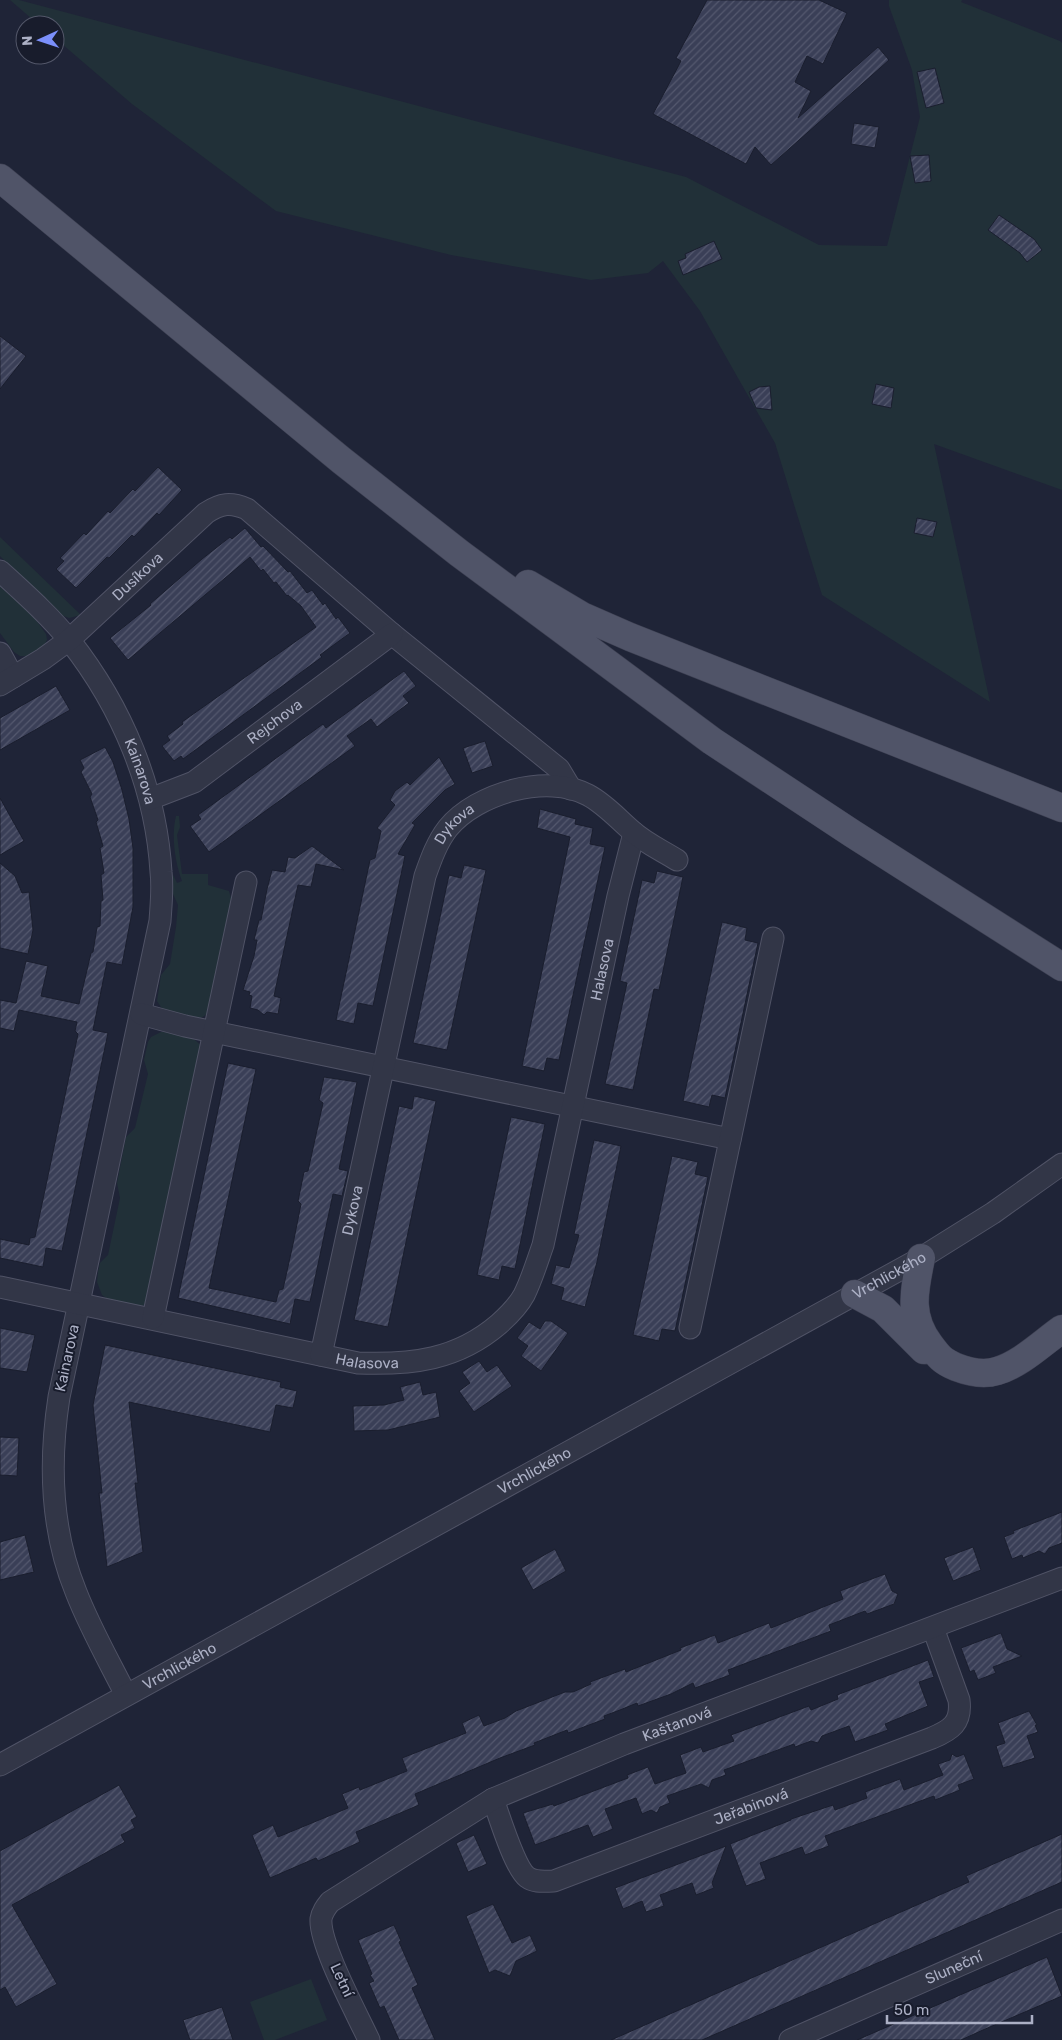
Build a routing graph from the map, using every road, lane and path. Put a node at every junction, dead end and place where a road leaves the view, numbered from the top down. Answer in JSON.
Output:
{"nodes":[{"id":1,"x":0,"y":178,"type":"edge"},
{"id":2,"x":341,"y":460,"type":"junction"},
{"id":3,"x":0,"y":571,"type":"edge"},
{"id":4,"x":392,"y":634,"type":"junction"},
{"id":5,"x":69,"y":640,"type":"junction"},
{"id":6,"x":0,"y":653,"type":"edge"},
{"id":7,"x":6,"y":681,"type":"edge"},
{"id":8,"x":571,"y":789,"type":"junction"},
{"id":9,"x":150,"y":799,"type":"junction"},
{"id":10,"x":1062,"y":808,"type":"edge"},
{"id":11,"x":634,"y":833,"type":"junction"},
{"id":12,"x":677,"y":860,"type":"dead end"},
{"id":13,"x":246,"y":882,"type":"dead end"},
{"id":14,"x":773,"y":938,"type":"dead end"},
{"id":15,"x":1033,"y":951,"type":"junction"},
{"id":16,"x":1062,"y":968,"type":"edge"},
{"id":17,"x":1062,"y":974,"type":"edge"},
{"id":18,"x":141,"y":1014,"type":"junction"},
{"id":19,"x":215,"y":1031,"type":"junction"},
{"id":20,"x":384,"y":1066,"type":"junction"},
{"id":21,"x":573,"y":1106,"type":"junction"},
{"id":22,"x":730,"y":1139,"type":"junction"},
{"id":23,"x":1062,"y":1164,"type":"edge"},
{"id":24,"x":921,"y":1258,"type":"junction"},
{"id":25,"x":0,"y":1287,"type":"edge"},
{"id":26,"x":855,"y":1294,"type":"junction"},
{"id":27,"x":78,"y":1304,"type":"junction"},
{"id":28,"x":153,"y":1318,"type":"junction"},
{"id":29,"x":690,"y":1328,"type":"dead end"},
{"id":30,"x":1062,"y":1329,"type":"edge"},
{"id":31,"x":321,"y":1355,"type":"junction"},
{"id":32,"x":942,"y":1361,"type":"junction"},
{"id":33,"x":1062,"y":1578,"type":"edge"},
{"id":34,"x":933,"y":1628,"type":"junction"},
{"id":35,"x":126,"y":1695,"type":"junction"},
{"id":36,"x":0,"y":1765,"type":"edge"},
{"id":37,"x":493,"y":1800,"type":"junction"},
{"id":38,"x":321,"y":1918,"type":"joint"},
{"id":39,"x":1062,"y":1920,"type":"edge"},
{"id":40,"x":370,"y":2040,"type":"edge"},
{"id":41,"x":790,"y":2040,"type":"edge"}],
"edges":[{"from":1,"to":2,"type":"main road"},
{"from":2,"to":10,"type":"main road"},
{"from":2,"to":15,"type":"main road"},
{"from":3,"to":5,"type":"street","name":"Kainarova"},
{"from":4,"to":5,"type":"street","name":"Dusíkova"},
{"from":4,"to":8,"type":"street"},
{"from":4,"to":9,"type":"street","name":"Rejchova"},
{"from":5,"to":7,"type":"street","name":"Dusíkova"},
{"from":5,"to":9,"type":"street","name":"Kainarova"},
{"from":6,"to":7,"type":"street"},
{"from":8,"to":11,"type":"street","name":"Dykova"},
{"from":8,"to":20,"type":"street","name":"Dykova"},
{"from":9,"to":18,"type":"street","name":"Kainarova"},
{"from":11,"to":12,"type":"street","name":"Dykova"},
{"from":11,"to":21,"type":"street","name":"Halasova"},
{"from":13,"to":19,"type":"street"},
{"from":14,"to":22,"type":"street"},
{"from":15,"to":16,"type":"main road"},
{"from":15,"to":17,"type":"main road"},
{"from":18,"to":19,"type":"street"},
{"from":18,"to":27,"type":"street","name":"Kainarova"},
{"from":19,"to":20,"type":"street"},
{"from":19,"to":28,"type":"street"},
{"from":20,"to":21,"type":"street"},
{"from":20,"to":31,"type":"street","name":"Dykova"},
{"from":21,"to":22,"type":"street"},
{"from":21,"to":31,"type":"street","name":"Halasova"},
{"from":22,"to":29,"type":"street"},
{"from":23,"to":24,"type":"street","name":"Vrchlického"},
{"from":24,"to":26,"type":"street","name":"Vrchlického"},
{"from":24,"to":32,"type":"main road"},
{"from":25,"to":27,"type":"street","name":"Halasova"},
{"from":26,"to":32,"type":"main road"},
{"from":26,"to":35,"type":"street","name":"Vrchlického"},
{"from":27,"to":28,"type":"street","name":"Halasova"},
{"from":27,"to":35,"type":"street","name":"Kainarova"},
{"from":28,"to":31,"type":"street","name":"Halasova"},
{"from":30,"to":32,"type":"main road"},
{"from":33,"to":34,"type":"street","name":"Kaštanová"},
{"from":34,"to":37,"type":"street","name":"Kaštanová"},
{"from":34,"to":37,"type":"street","name":"Jeřabinová"},
{"from":35,"to":36,"type":"street","name":"Vrchlického"},
{"from":37,"to":38,"type":"street","name":"Kaštanová"},
{"from":38,"to":40,"type":"street","name":"Letní"},
{"from":39,"to":41,"type":"street","name":"Sluneční"}]}
